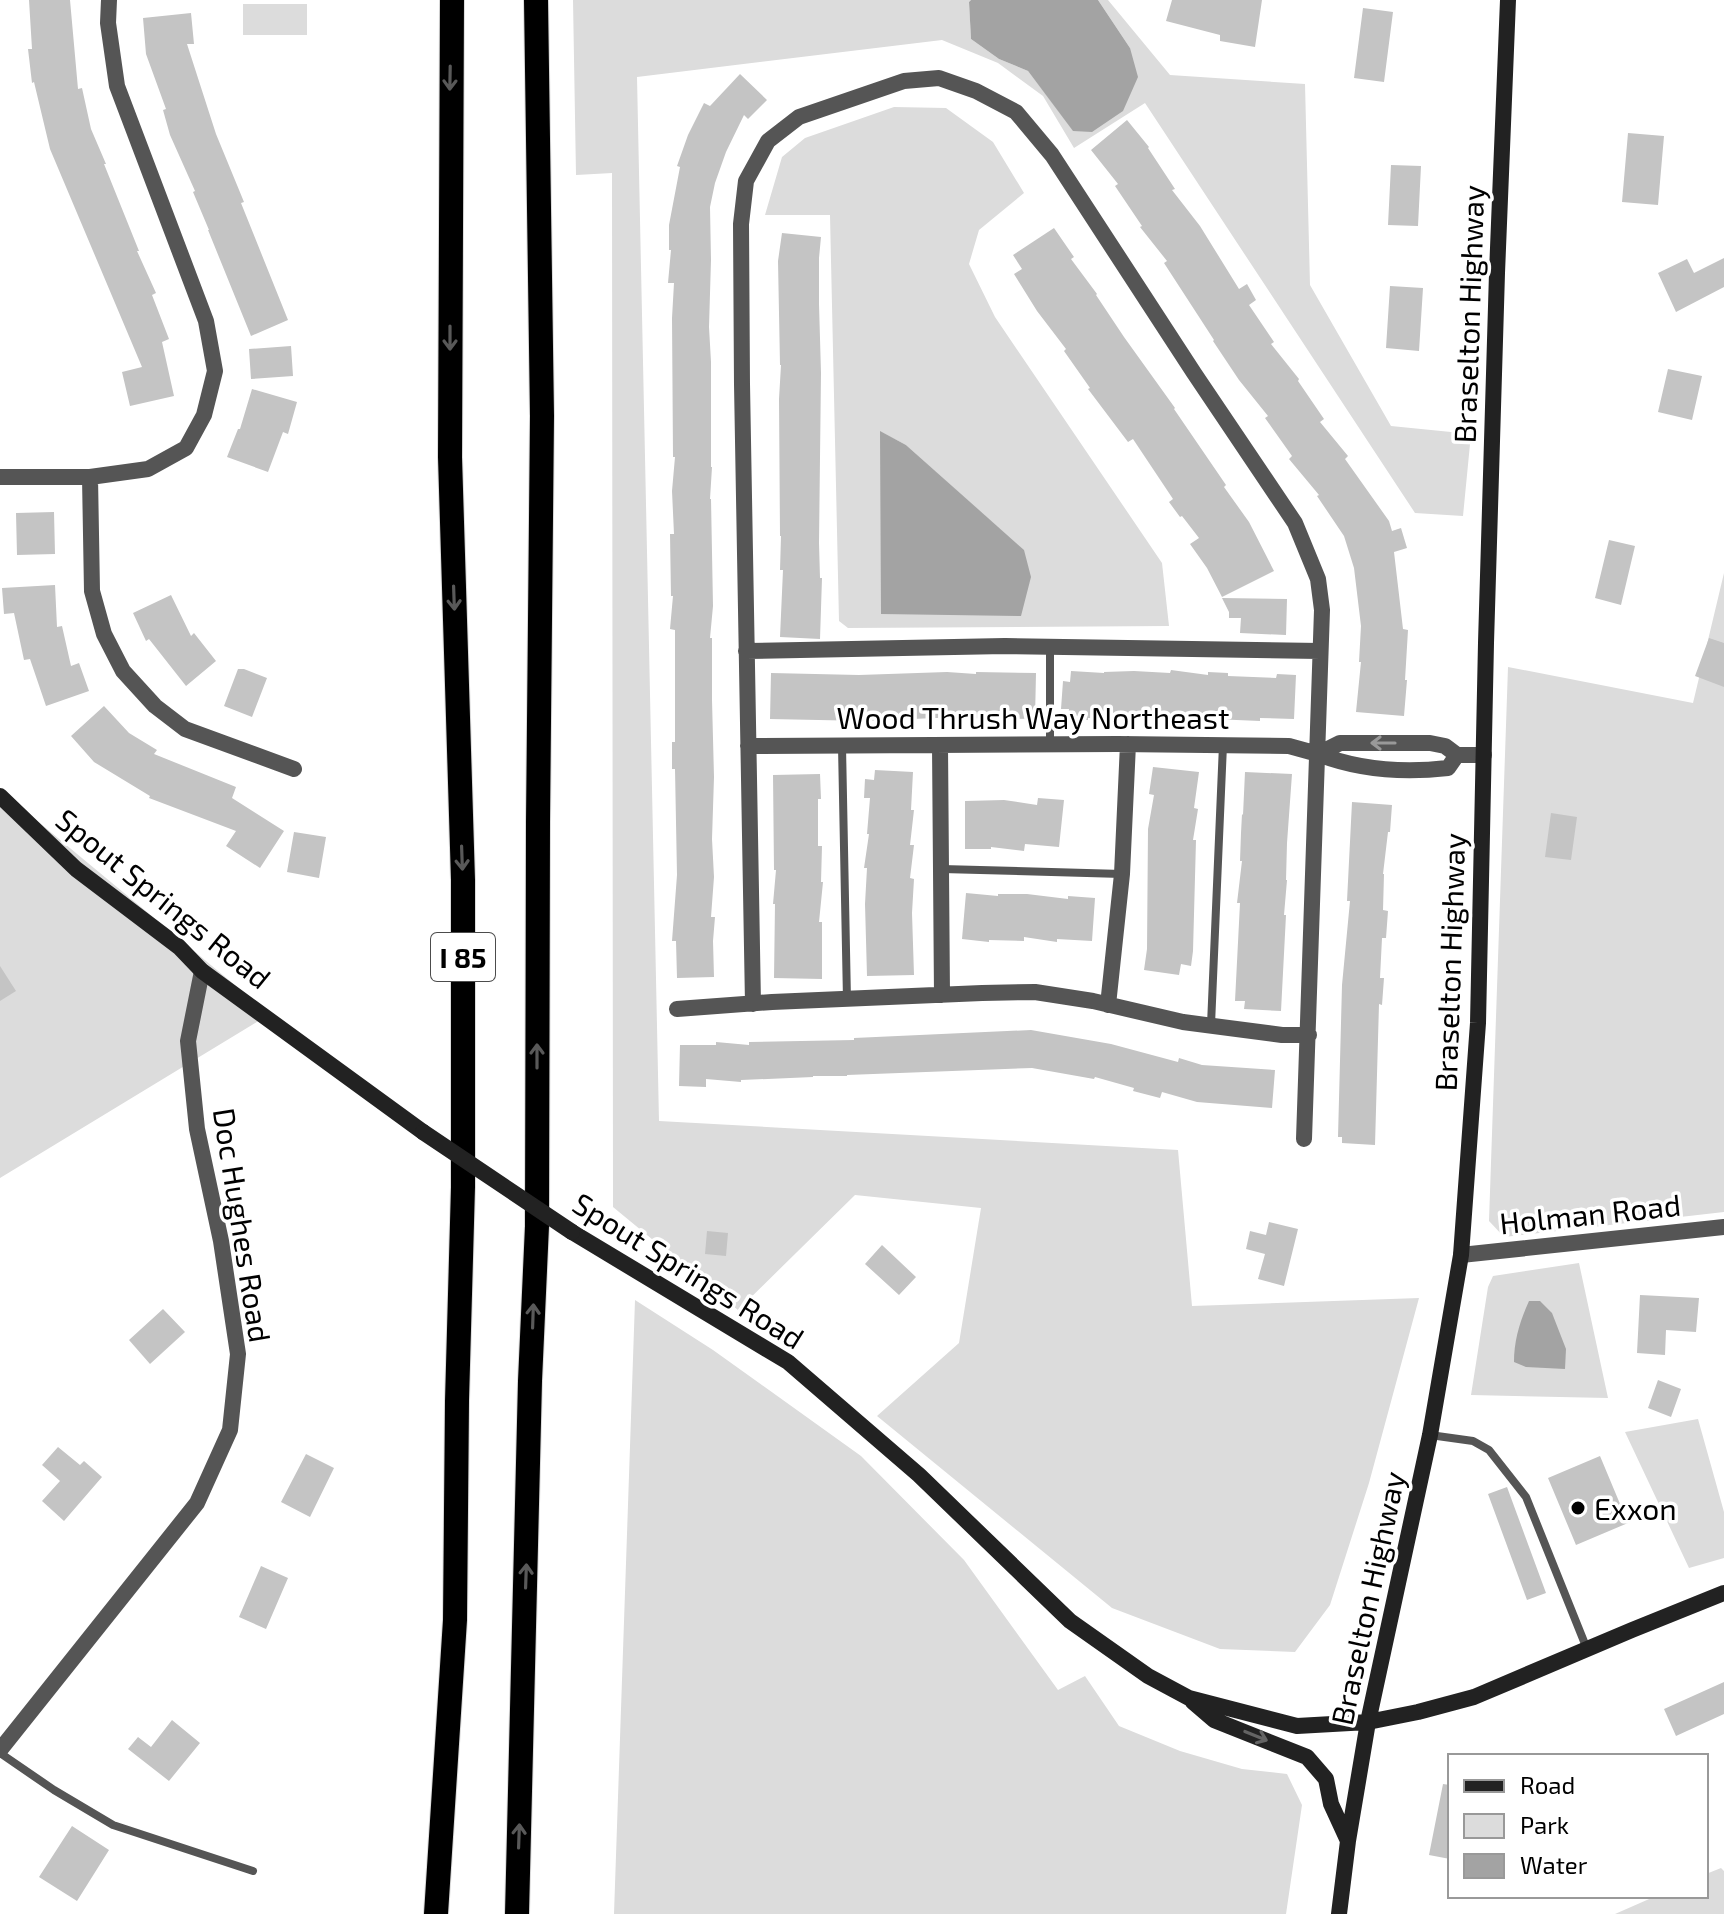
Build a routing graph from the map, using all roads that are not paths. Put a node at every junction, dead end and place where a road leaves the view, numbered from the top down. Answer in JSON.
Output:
{"nodes":[{"id":1,"x":109,"y":0,"type":"edge"},
{"id":2,"x":452,"y":0,"type":"edge"},
{"id":3,"x":536,"y":0,"type":"edge"},
{"id":4,"x":1508,"y":0,"type":"edge"},
{"id":5,"x":0,"y":477,"type":"edge"},
{"id":6,"x":90,"y":477,"type":"junction"},
{"id":7,"x":1050,"y":647,"type":"junction"},
{"id":8,"x":746,"y":651,"type":"junction"},
{"id":9,"x":1320,"y":651,"type":"junction"},
{"id":10,"x":1050,"y":744,"type":"junction"},
{"id":11,"x":1128,"y":744,"type":"junction"},
{"id":12,"x":842,"y":745,"type":"junction"},
{"id":13,"x":940,"y":745,"type":"junction"},
{"id":14,"x":1223,"y":745,"type":"junction"},
{"id":15,"x":748,"y":746,"type":"junction"},
{"id":16,"x":1318,"y":754,"type":"junction"},
{"id":17,"x":1457,"y":755,"type":"junction"},
{"id":18,"x":1484,"y":755,"type":"junction"},
{"id":19,"x":294,"y":769,"type":"dead end"},
{"id":20,"x":0,"y":796,"type":"edge"},
{"id":21,"x":941,"y":869,"type":"junction"},
{"id":22,"x":1122,"y":874,"type":"junction"},
{"id":23,"x":202,"y":971,"type":"junction"},
{"id":24,"x":942,"y":995,"type":"junction"},
{"id":25,"x":847,"y":1000,"type":"junction"},
{"id":26,"x":753,"y":1004,"type":"junction"},
{"id":27,"x":1108,"y":1005,"type":"junction"},
{"id":28,"x":677,"y":1009,"type":"dead end"},
{"id":29,"x":1211,"y":1026,"type":"junction"},
{"id":30,"x":1309,"y":1035,"type":"junction"},
{"id":31,"x":1304,"y":1139,"type":"dead end"},
{"id":32,"x":1724,"y":1227,"type":"edge"},
{"id":33,"x":1461,"y":1255,"type":"junction"},
{"id":34,"x":1430,"y":1435,"type":"junction"},
{"id":35,"x":1724,"y":1593,"type":"edge"},
{"id":36,"x":1587,"y":1649,"type":"junction"},
{"id":37,"x":1189,"y":1698,"type":"junction"},
{"id":38,"x":1368,"y":1722,"type":"junction"},
{"id":39,"x":0,"y":1752,"type":"edge"},
{"id":40,"x":1348,"y":1841,"type":"junction"},
{"id":41,"x":253,"y":1871,"type":"dead end"},
{"id":42,"x":436,"y":1914,"type":"edge"},
{"id":43,"x":517,"y":1914,"type":"edge"},
{"id":44,"x":1339,"y":1914,"type":"edge"}],
"edges":[{"from":1,"to":6,"type":"street"},
{"from":2,"to":42,"type":"highway","number":"I 85","one_way":true},
{"from":43,"to":3,"type":"highway","number":"I 85","one_way":true},
{"from":4,"to":18,"type":"main road","name":"Braselton Highway"},
{"from":5,"to":6,"type":"street"},
{"from":6,"to":19,"type":"street"},
{"from":7,"to":8,"type":"street"},
{"from":7,"to":9,"type":"street"},
{"from":7,"to":10,"type":"lane"},
{"from":8,"to":9,"type":"street"},
{"from":8,"to":15,"type":"street"},
{"from":9,"to":16,"type":"street"},
{"from":10,"to":11,"type":"street","name":"Wood Thrush Way Northeast"},
{"from":10,"to":13,"type":"street","name":"Wood Thrush Way Northeast"},
{"from":11,"to":14,"type":"street","name":"Wood Thrush Way Northeast"},
{"from":11,"to":22,"type":"street"},
{"from":12,"to":13,"type":"street","name":"Wood Thrush Way Northeast"},
{"from":12,"to":15,"type":"street","name":"Wood Thrush Way Northeast"},
{"from":12,"to":25,"type":"lane"},
{"from":13,"to":21,"type":"street"},
{"from":14,"to":16,"type":"street","name":"Wood Thrush Way Northeast"},
{"from":14,"to":29,"type":"lane"},
{"from":15,"to":26,"type":"street"},
{"from":17,"to":16,"type":"street","one_way":true},
{"from":16,"to":17,"type":"street","name":"Wood Thrush Way Northeast"},
{"from":16,"to":30,"type":"street"},
{"from":17,"to":18,"type":"street"},
{"from":18,"to":33,"type":"main road","name":"Braselton Highway"},
{"from":20,"to":23,"type":"main road","name":"Spout Springs Road"},
{"from":21,"to":22,"type":"lane"},
{"from":21,"to":24,"type":"street"},
{"from":22,"to":27,"type":"street"},
{"from":23,"to":37,"type":"main road","name":"Spout Springs Road","bridge":true},
{"from":23,"to":39,"type":"street","name":"Doc Hughes Road"},
{"from":24,"to":25,"type":"street"},
{"from":24,"to":27,"type":"street"},
{"from":25,"to":26,"type":"street"},
{"from":26,"to":28,"type":"street"},
{"from":27,"to":29,"type":"street"},
{"from":29,"to":30,"type":"street"},
{"from":30,"to":31,"type":"street"},
{"from":32,"to":33,"type":"street","name":"Holman Road"},
{"from":33,"to":34,"type":"main road","name":"Braselton Highway"},
{"from":34,"to":36,"type":"lane"},
{"from":34,"to":38,"type":"main road","name":"Braselton Highway"},
{"from":35,"to":36,"type":"main road","name":"Spout Springs Road"},
{"from":36,"to":38,"type":"main road","name":"Spout Springs Road"},
{"from":37,"to":38,"type":"main road","name":"Spout Springs Road"},
{"from":37,"to":40,"type":"main road","one_way":true},
{"from":38,"to":40,"type":"main road","name":"Braselton Highway"},
{"from":39,"to":41,"type":"lane"},
{"from":40,"to":44,"type":"main road","name":"Braselton Highway"}]}
